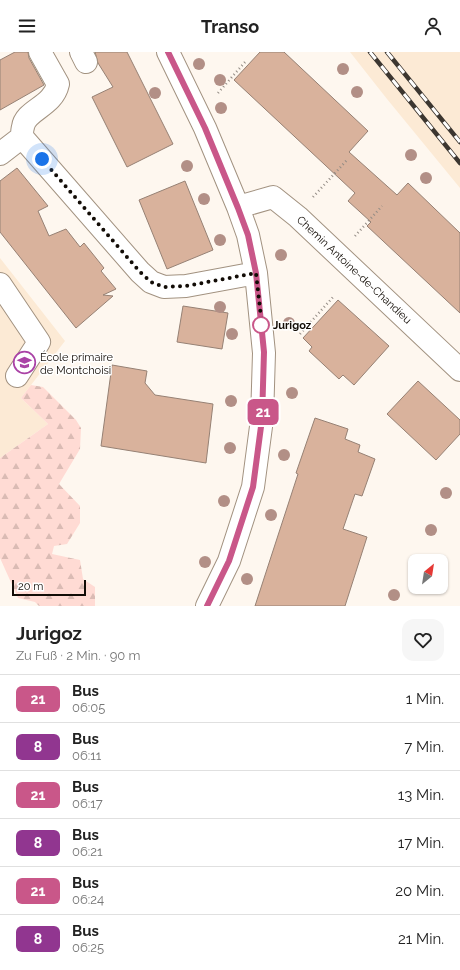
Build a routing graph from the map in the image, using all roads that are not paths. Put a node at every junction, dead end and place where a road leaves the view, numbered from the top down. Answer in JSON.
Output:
{"nodes":[{"id":1,"x":40,"y":52,"type":"edge"},
{"id":2,"x":168,"y":52,"type":"edge"},
{"id":3,"x":22,"y":137,"type":"junction"},
{"id":4,"x":0,"y":154,"type":"edge"},
{"id":5,"x":238,"y":208,"type":"junction"},
{"id":6,"x":256,"y":273,"type":"junction"},
{"id":7,"x":0,"y":284,"type":"edge"},
{"id":8,"x":460,"y":370,"type":"edge"},
{"id":9,"x":17,"y":376,"type":"dead end"},
{"id":10,"x":207,"y":606,"type":"edge"}],
"edges":[{"from":1,"to":3,"type":"street"},
{"from":2,"to":5,"type":"street"},
{"from":3,"to":4,"type":"street"},
{"from":3,"to":6,"type":"street"},
{"from":5,"to":6,"type":"street"},
{"from":5,"to":8,"type":"street","name":"Chemin Antoine-de-Chandieu"},
{"from":6,"to":10,"type":"street"},
{"from":7,"to":9,"type":"street"}]}
